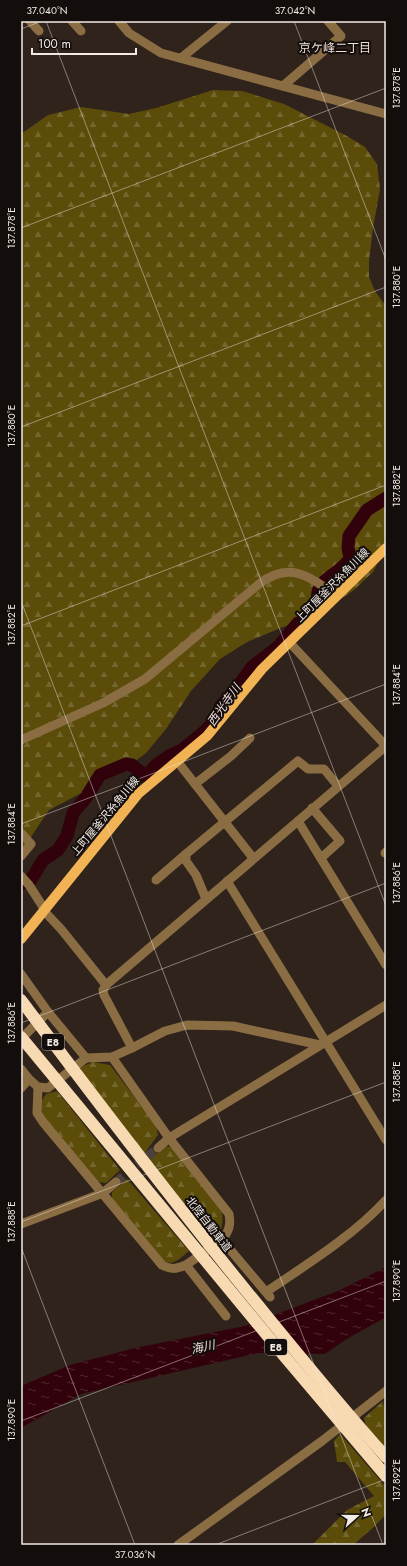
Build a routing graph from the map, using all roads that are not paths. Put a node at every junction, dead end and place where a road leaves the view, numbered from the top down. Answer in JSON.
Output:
{"nodes":[{"id":1,"x":30,"y":21,"type":"edge"},
{"id":2,"x":72,"y":21,"type":"edge"},
{"id":3,"x":119,"y":21,"type":"edge"},
{"id":4,"x":227,"y":21,"type":"edge"},
{"id":5,"x":328,"y":21,"type":"edge"},
{"id":6,"x":39,"y":31,"type":"dead end"},
{"id":7,"x":81,"y":31,"type":"dead end"},
{"id":8,"x":181,"y":58,"type":"junction"},
{"id":9,"x":283,"y":86,"type":"junction"},
{"id":10,"x":386,"y":114,"type":"edge"},
{"id":11,"x":386,"y":548,"type":"edge"},
{"id":12,"x":337,"y":596,"type":"junction"},
{"id":13,"x":290,"y":643,"type":"junction"},
{"id":14,"x":250,"y":738,"type":"dead end"},
{"id":15,"x":21,"y":740,"type":"edge"},
{"id":16,"x":386,"y":746,"type":"edge"},
{"id":17,"x":177,"y":761,"type":"junction"},
{"id":18,"x":195,"y":784,"type":"junction"},
{"id":19,"x":338,"y":786,"type":"junction"},
{"id":20,"x":312,"y":808,"type":"junction"},
{"id":21,"x":298,"y":821,"type":"junction"},
{"id":22,"x":225,"y":822,"type":"junction"},
{"id":23,"x":21,"y":833,"type":"edge"},
{"id":24,"x":186,"y":854,"type":"junction"},
{"id":25,"x":21,"y":856,"type":"edge"},
{"id":26,"x":253,"y":858,"type":"junction"},
{"id":27,"x":321,"y":858,"type":"junction"},
{"id":28,"x":21,"y":876,"type":"edge"},
{"id":29,"x":156,"y":880,"type":"dead end"},
{"id":30,"x":227,"y":881,"type":"junction"},
{"id":31,"x":206,"y":899,"type":"junction"},
{"id":32,"x":44,"y":910,"type":"junction"},
{"id":33,"x":21,"y":939,"type":"edge"},
{"id":34,"x":386,"y":965,"type":"edge"},
{"id":35,"x":21,"y":974,"type":"edge"},
{"id":36,"x":106,"y":985,"type":"junction"},
{"id":37,"x":21,"y":1000,"type":"edge"},
{"id":38,"x":386,"y":1005,"type":"edge"},
{"id":39,"x":48,"y":1012,"type":"junction"},
{"id":40,"x":21,"y":1038,"type":"edge"},
{"id":41,"x":323,"y":1043,"type":"junction"},
{"id":42,"x":132,"y":1048,"type":"junction"},
{"id":43,"x":112,"y":1057,"type":"junction"},
{"id":44,"x":86,"y":1058,"type":"junction"},
{"id":45,"x":21,"y":1068,"type":"edge"},
{"id":46,"x":29,"y":1079,"type":"junction"},
{"id":47,"x":38,"y":1087,"type":"junction"},
{"id":48,"x":21,"y":1088,"type":"edge"},
{"id":49,"x":169,"y":1138,"type":"junction"},
{"id":50,"x":386,"y":1140,"type":"edge"},
{"id":51,"x":158,"y":1148,"type":"tunnel mouth"},
{"id":52,"x":116,"y":1182,"type":"tunnel mouth"},
{"id":53,"x":103,"y":1193,"type":"junction"},
{"id":54,"x":386,"y":1200,"type":"edge"},
{"id":55,"x":21,"y":1224,"type":"edge"},
{"id":56,"x":222,"y":1240,"type":"junction"},
{"id":57,"x":186,"y":1265,"type":"junction"},
{"id":58,"x":226,"y":1316,"type":"dead end"},
{"id":59,"x":386,"y":1391,"type":"edge"},
{"id":60,"x":386,"y":1457,"type":"edge"},
{"id":61,"x":386,"y":1476,"type":"edge"},
{"id":62,"x":178,"y":1545,"type":"edge"}],
"edges":[{"from":1,"to":6,"type":"street"},
{"from":2,"to":7,"type":"street"},
{"from":3,"to":8,"type":"street"},
{"from":4,"to":8,"type":"street"},
{"from":5,"to":9,"type":"street"},
{"from":8,"to":9,"type":"street"},
{"from":9,"to":10,"type":"street"},
{"from":11,"to":12,"type":"main road","name":"上町屋釜沢糸魚川線"},
{"from":12,"to":13,"type":"main road","name":"上町屋釜沢糸魚川線"},
{"from":12,"to":15,"type":"street"},
{"from":13,"to":16,"type":"street"},
{"from":13,"to":17,"type":"main road","name":"上町屋釜沢糸魚川線"},
{"from":14,"to":18,"type":"street"},
{"from":16,"to":19,"type":"street"},
{"from":17,"to":18,"type":"street"},
{"from":17,"to":32,"type":"main road","name":"上町屋釜沢糸魚川線"},
{"from":18,"to":22,"type":"street"},
{"from":19,"to":20,"type":"street"},
{"from":19,"to":22,"type":"street"},
{"from":20,"to":21,"type":"street"},
{"from":20,"to":27,"type":"street"},
{"from":21,"to":26,"type":"street"},
{"from":21,"to":27,"type":"street"},
{"from":22,"to":24,"type":"street"},
{"from":22,"to":26,"type":"street"},
{"from":23,"to":25,"type":"street"},
{"from":24,"to":29,"type":"street"},
{"from":24,"to":31,"type":"street"},
{"from":26,"to":30,"type":"street"},
{"from":27,"to":34,"type":"street"},
{"from":28,"to":32,"type":"street"},
{"from":30,"to":31,"type":"street"},
{"from":30,"to":41,"type":"street"},
{"from":31,"to":36,"type":"street"},
{"from":32,"to":33,"type":"main road","name":"上町屋釜沢糸魚川線"},
{"from":32,"to":36,"type":"street"},
{"from":35,"to":39,"type":"street"},
{"from":36,"to":42,"type":"street"},
{"from":37,"to":60,"type":"highway","name":"北陸自動車道","number":"E8"},
{"from":38,"to":41,"type":"street"},
{"from":39,"to":40,"type":"street"},
{"from":39,"to":44,"type":"street"},
{"from":40,"to":61,"type":"highway","number":"E8"},
{"from":41,"to":42,"type":"street"},
{"from":41,"to":49,"type":"street"},
{"from":41,"to":50,"type":"street"},
{"from":42,"to":43,"type":"street"},
{"from":43,"to":44,"type":"street"},
{"from":43,"to":49,"type":"street"},
{"from":44,"to":47,"type":"street"},
{"from":45,"to":46,"type":"street"},
{"from":46,"to":47,"type":"street"},
{"from":46,"to":48,"type":"street"},
{"from":47,"to":53,"type":"street"},
{"from":49,"to":51,"type":"street"},
{"from":49,"to":56,"type":"street"},
{"from":52,"to":53,"type":"street"},
{"from":53,"to":55,"type":"street"},
{"from":53,"to":57,"type":"street"},
{"from":54,"to":56,"type":"street"},
{"from":56,"to":57,"type":"street"},
{"from":57,"to":58,"type":"street"},
{"from":59,"to":62,"type":"street"}]}
